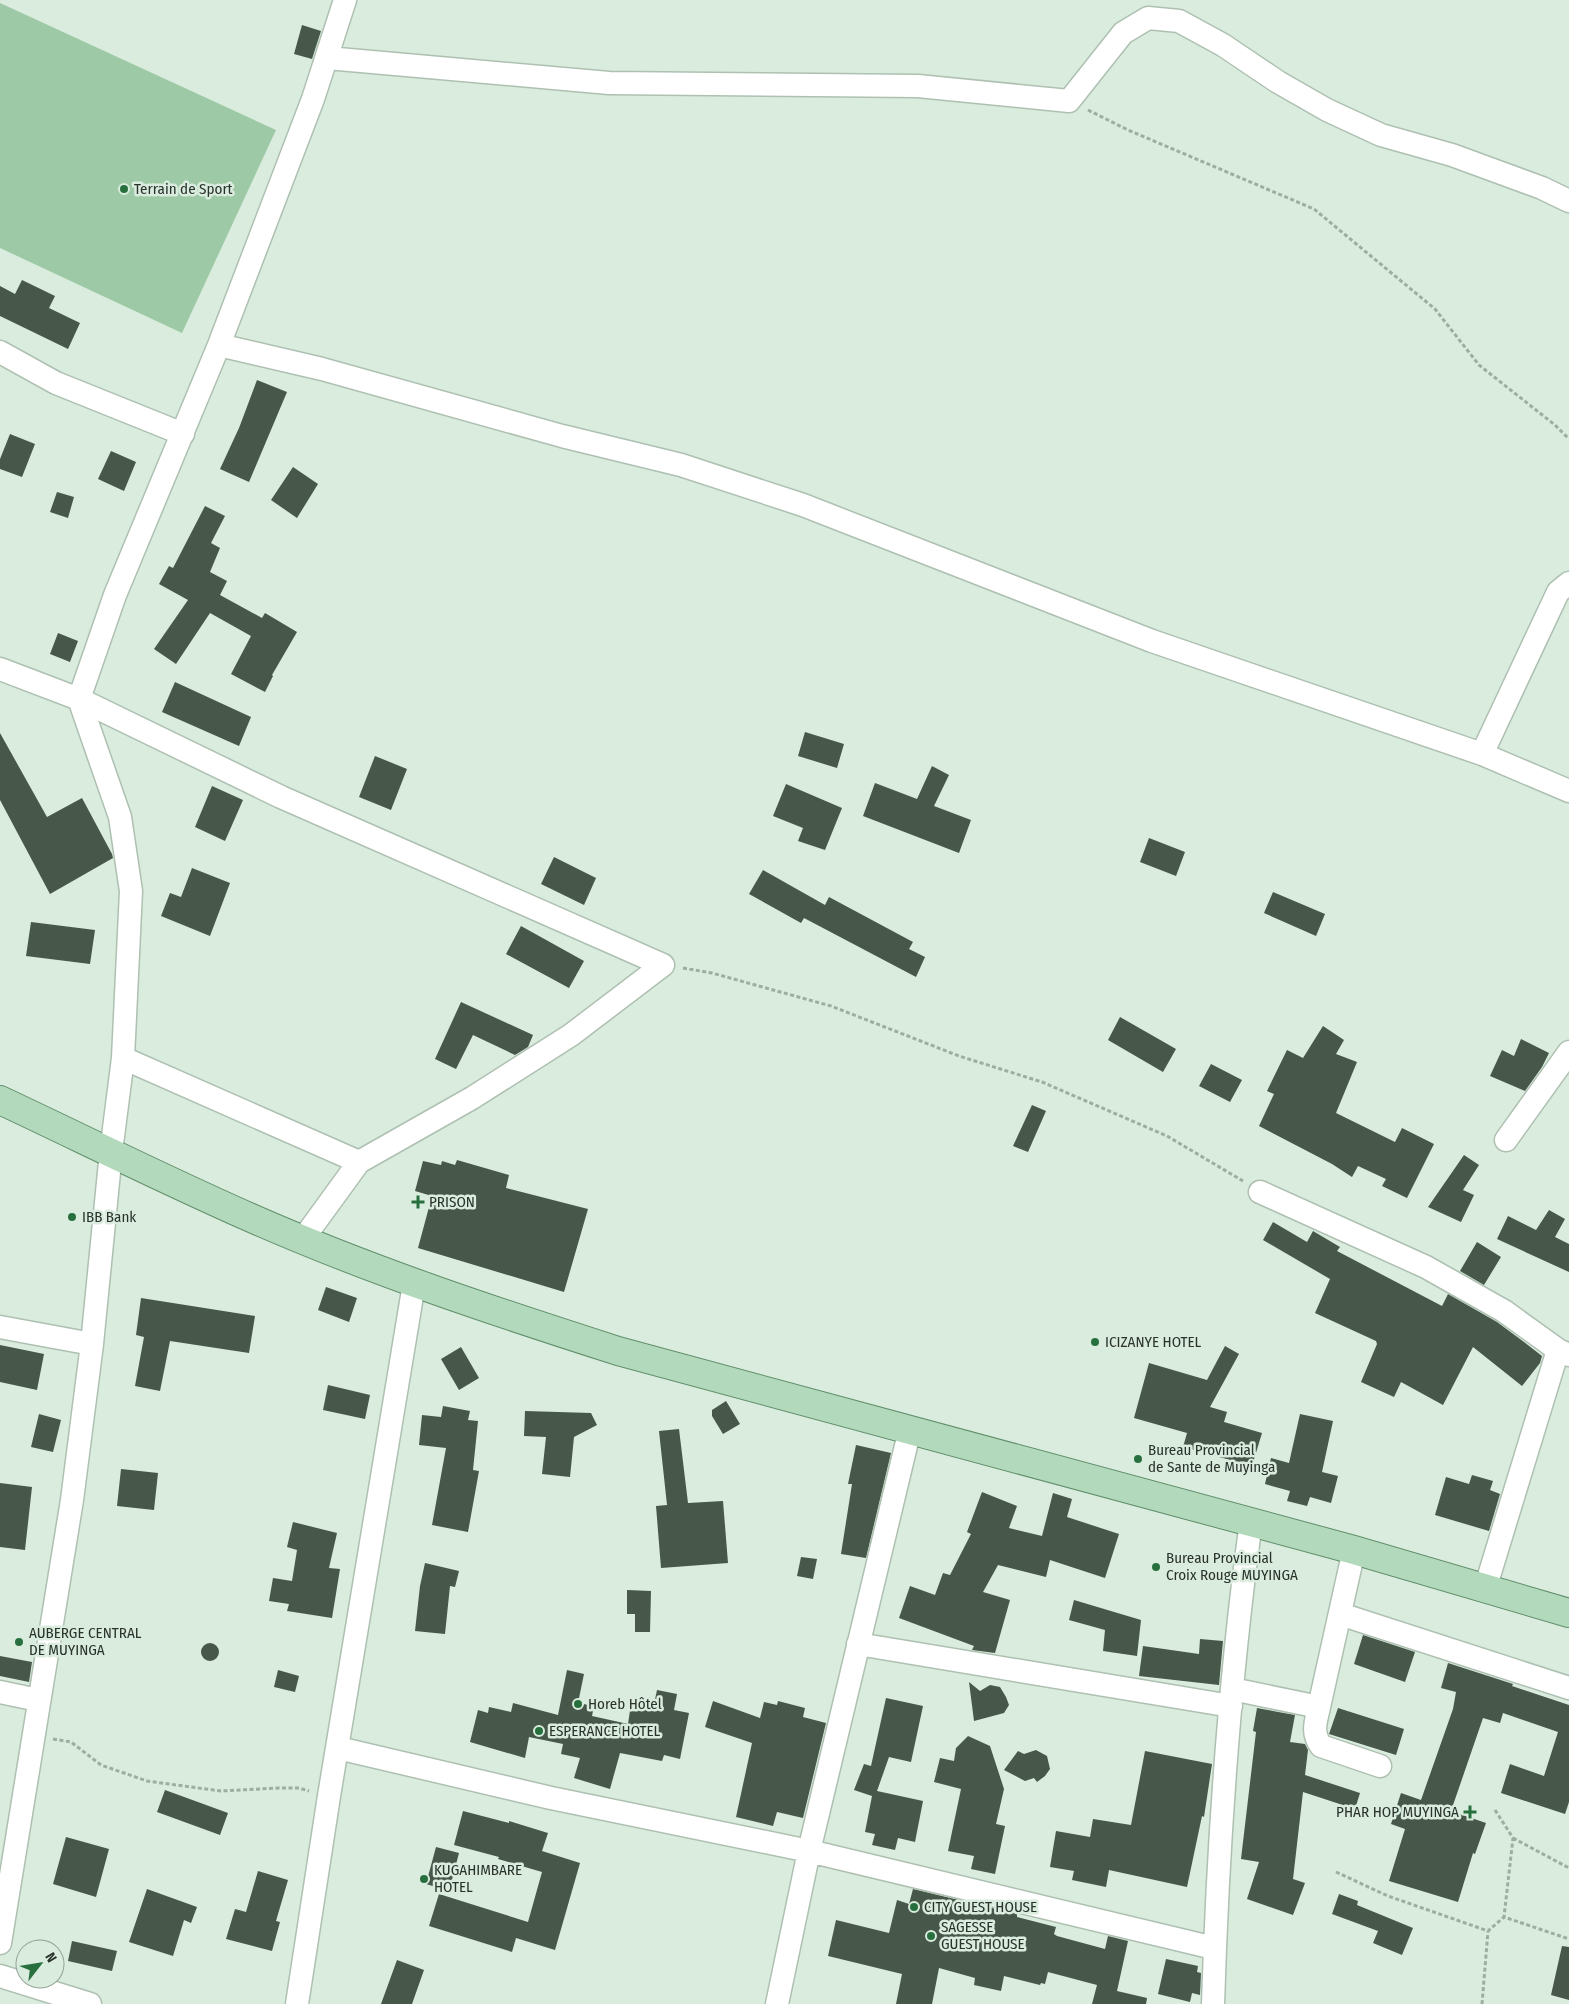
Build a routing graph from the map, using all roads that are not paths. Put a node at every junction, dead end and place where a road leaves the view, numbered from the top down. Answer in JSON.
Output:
{"nodes":[{"id":1,"x":345,"y":0,"type":"edge"},
{"id":2,"x":327,"y":58,"type":"junction"},
{"id":3,"x":1569,"y":201,"type":"edge"},
{"id":4,"x":218,"y":345,"type":"junction"},
{"id":5,"x":0,"y":352,"type":"edge"},
{"id":6,"x":183,"y":434,"type":"junction"},
{"id":7,"x":1569,"y":583,"type":"edge"},
{"id":8,"x":0,"y":669,"type":"edge"},
{"id":9,"x":79,"y":699,"type":"junction"},
{"id":10,"x":1482,"y":754,"type":"junction"},
{"id":11,"x":1569,"y":791,"type":"edge"},
{"id":12,"x":1569,"y":1052,"type":"edge"},
{"id":13,"x":123,"y":1058,"type":"junction"},
{"id":14,"x":0,"y":1100,"type":"edge"},
{"id":15,"x":1506,"y":1140,"type":"dead end"},
{"id":16,"x":111,"y":1152,"type":"junction"},
{"id":17,"x":359,"y":1162,"type":"junction"},
{"id":18,"x":1260,"y":1192,"type":"road end"},
{"id":19,"x":303,"y":1239,"type":"junction"},
{"id":20,"x":414,"y":1284,"type":"junction"},
{"id":21,"x":0,"y":1327,"type":"edge"},
{"id":22,"x":92,"y":1344,"type":"junction"},
{"id":23,"x":1564,"y":1353,"type":"edge"},
{"id":24,"x":910,"y":1429,"type":"junction"},
{"id":25,"x":1251,"y":1522,"type":"junction"},
{"id":26,"x":1354,"y":1550,"type":"junction"},
{"id":27,"x":1485,"y":1590,"type":"junction"},
{"id":28,"x":1569,"y":1613,"type":"edge"},
{"id":29,"x":1340,"y":1614,"type":"junction"},
{"id":30,"x":858,"y":1644,"type":"junction"},
{"id":31,"x":1569,"y":1688,"type":"edge"},
{"id":32,"x":0,"y":1692,"type":"edge"},
{"id":33,"x":1232,"y":1698,"type":"junction"},
{"id":34,"x":38,"y":1700,"type":"junction"},
{"id":35,"x":1319,"y":1707,"type":"junction"},
{"id":36,"x":338,"y":1748,"type":"junction"},
{"id":37,"x":1380,"y":1766,"type":"dead end"},
{"id":38,"x":809,"y":1851,"type":"junction"},
{"id":39,"x":0,"y":1943,"type":"edge"},
{"id":40,"x":1214,"y":1948,"type":"junction"},
{"id":41,"x":0,"y":1976,"type":"edge"},
{"id":42,"x":90,"y":2004,"type":"edge"},
{"id":43,"x":297,"y":2004,"type":"edge"},
{"id":44,"x":777,"y":2004,"type":"edge"},
{"id":45,"x":1212,"y":2004,"type":"edge"}],
"edges":[{"from":1,"to":2,"type":"street"},
{"from":2,"to":3,"type":"street"},
{"from":2,"to":4,"type":"street"},
{"from":4,"to":6,"type":"street"},
{"from":4,"to":10,"type":"street"},
{"from":5,"to":6,"type":"street"},
{"from":6,"to":9,"type":"street"},
{"from":7,"to":10,"type":"street"},
{"from":8,"to":9,"type":"street"},
{"from":9,"to":13,"type":"street"},
{"from":9,"to":17,"type":"street"},
{"from":10,"to":11,"type":"street"},
{"from":12,"to":15,"type":"street"},
{"from":13,"to":16,"type":"street"},
{"from":13,"to":17,"type":"street"},
{"from":14,"to":16,"type":"main road"},
{"from":16,"to":19,"type":"main road"},
{"from":16,"to":22,"type":"street"},
{"from":17,"to":19,"type":"street"},
{"from":18,"to":23,"type":"street"},
{"from":19,"to":20,"type":"main road"},
{"from":20,"to":24,"type":"main road"},
{"from":20,"to":36,"type":"street"},
{"from":21,"to":22,"type":"street"},
{"from":22,"to":34,"type":"street"},
{"from":23,"to":27,"type":"street"},
{"from":24,"to":25,"type":"main road"},
{"from":24,"to":30,"type":"street"},
{"from":25,"to":26,"type":"main road"},
{"from":25,"to":33,"type":"street"},
{"from":26,"to":27,"type":"main road"},
{"from":26,"to":29,"type":"street"},
{"from":27,"to":28,"type":"main road"},
{"from":29,"to":31,"type":"street"},
{"from":29,"to":35,"type":"street"},
{"from":30,"to":33,"type":"street"},
{"from":30,"to":38,"type":"street"},
{"from":32,"to":34,"type":"street"},
{"from":33,"to":35,"type":"street"},
{"from":33,"to":40,"type":"street"},
{"from":34,"to":39,"type":"street"},
{"from":35,"to":37,"type":"street"},
{"from":36,"to":38,"type":"street"},
{"from":36,"to":43,"type":"street"},
{"from":38,"to":40,"type":"street"},
{"from":38,"to":44,"type":"street"},
{"from":40,"to":45,"type":"street"},
{"from":41,"to":42,"type":"street"}]}
